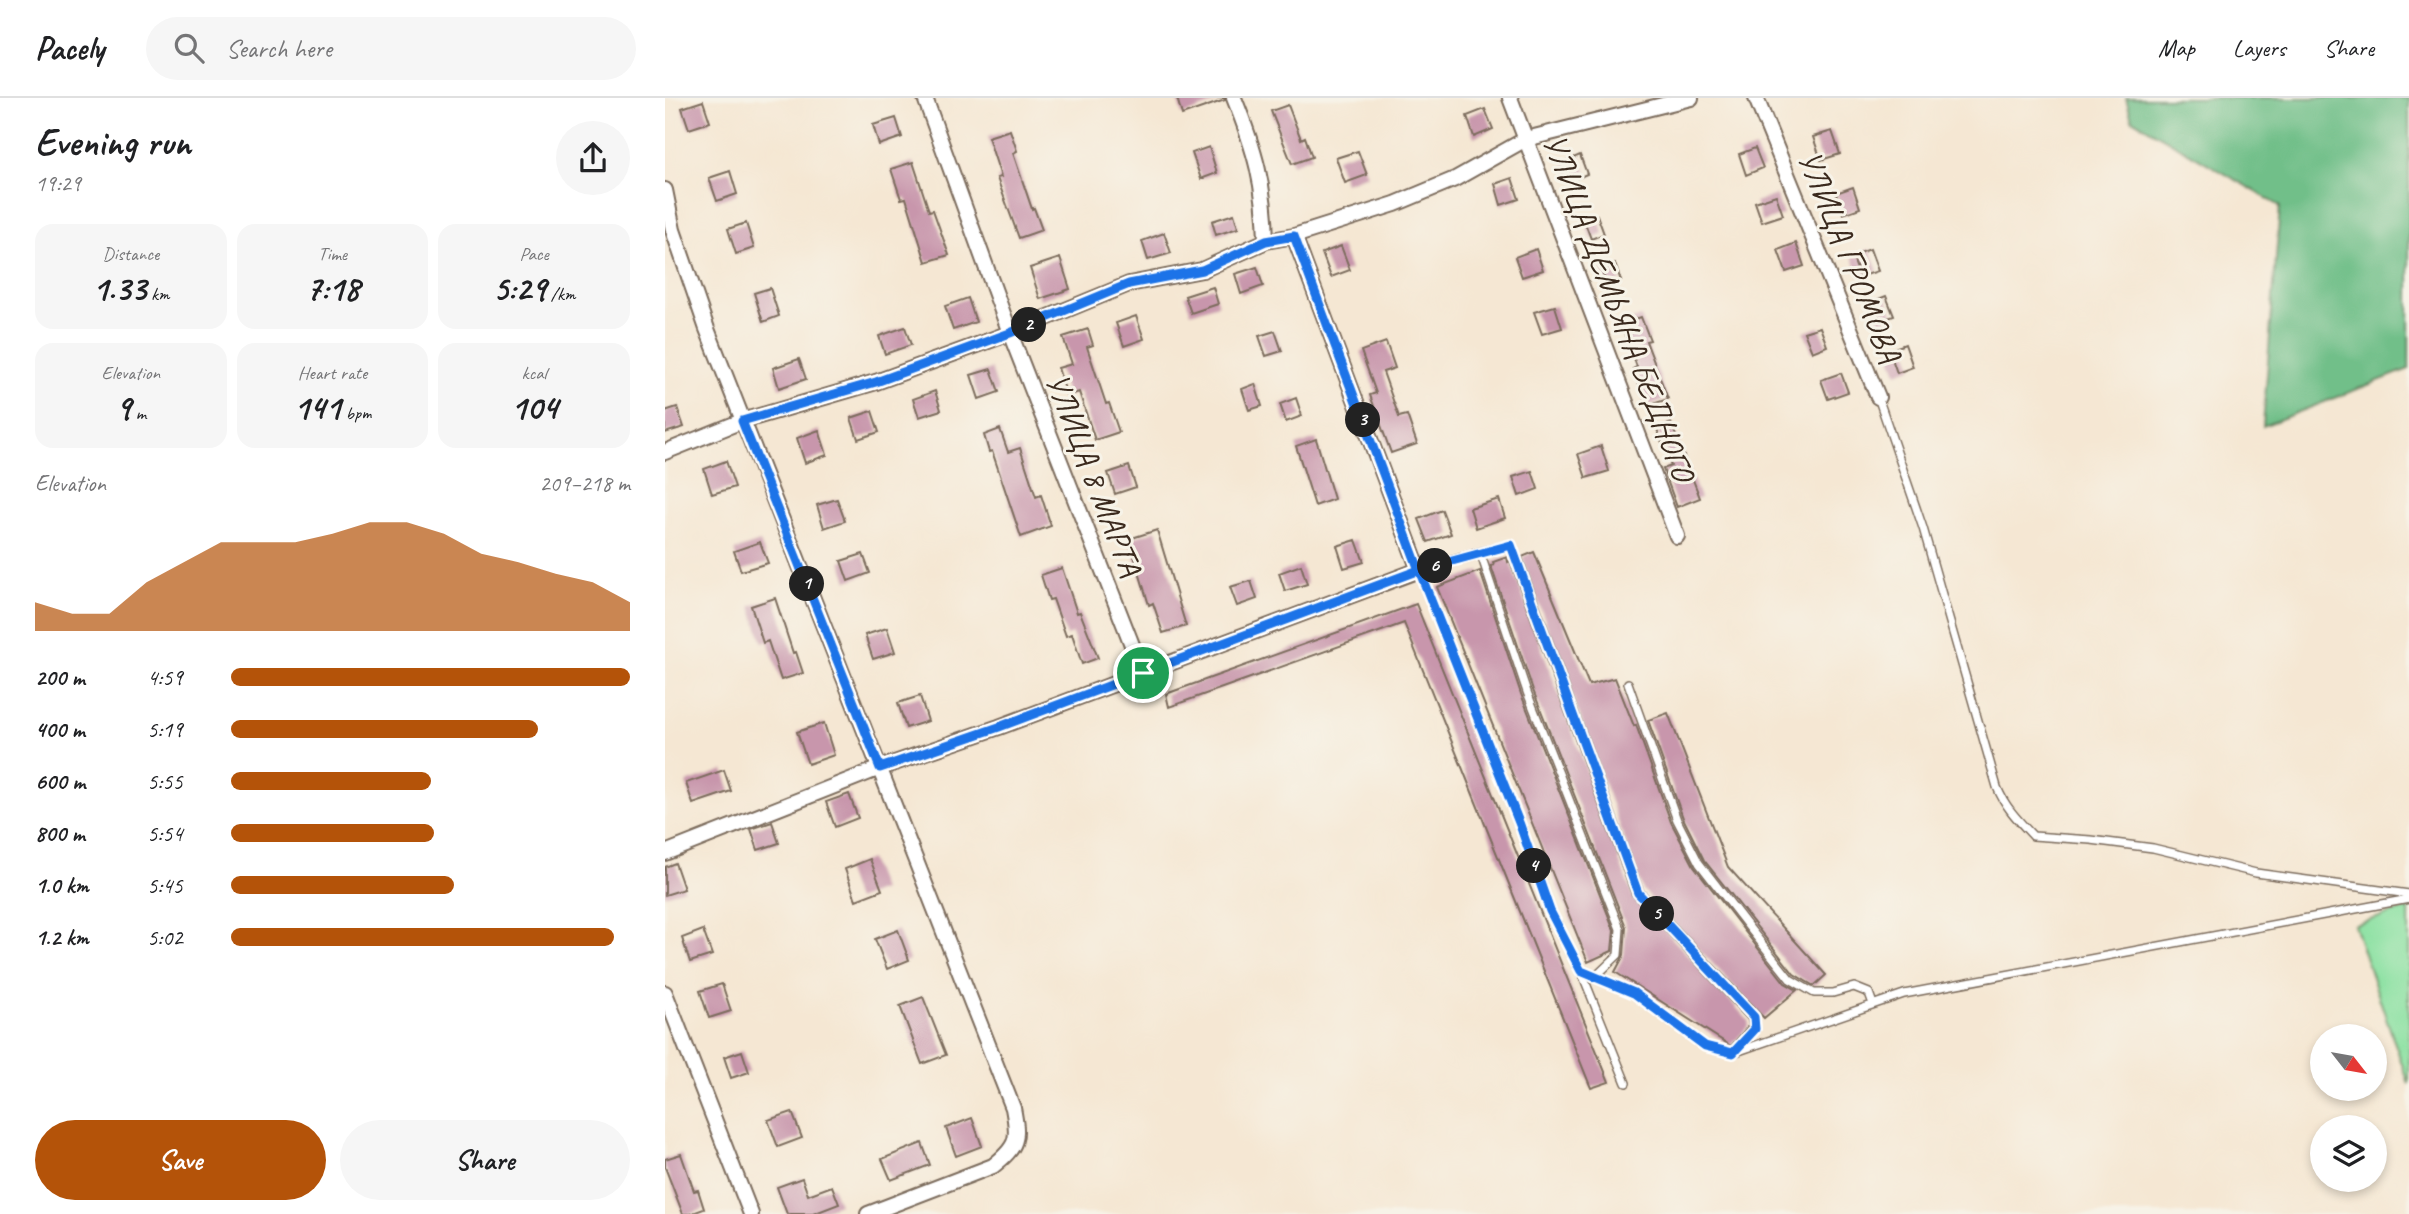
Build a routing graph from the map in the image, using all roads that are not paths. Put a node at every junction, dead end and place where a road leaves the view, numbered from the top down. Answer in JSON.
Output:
{"nodes":[{"id":1,"x":925,"y":98,"type":"edge"},
{"id":2,"x":1234,"y":98,"type":"edge"},
{"id":3,"x":1510,"y":98,"type":"edge"},
{"id":4,"x":1691,"y":98,"type":"edge"},
{"id":5,"x":1756,"y":98,"type":"edge"},
{"id":6,"x":1526,"y":139,"type":"junction"},
{"id":7,"x":665,"y":190,"type":"edge"},
{"id":8,"x":1294,"y":236,"type":"junction"},
{"id":9,"x":1266,"y":241,"type":"junction"},
{"id":10,"x":1010,"y":333,"type":"junction"},
{"id":11,"x":1878,"y":397,"type":"joint"},
{"id":12,"x":742,"y":421,"type":"junction"},
{"id":13,"x":665,"y":452,"type":"edge"},
{"id":14,"x":1677,"y":536,"type":"dead end"},
{"id":15,"x":1481,"y":552,"type":"junction"},
{"id":16,"x":1419,"y":570,"type":"junction"},
{"id":17,"x":1143,"y":673,"type":"junction"},
{"id":18,"x":1628,"y":683,"type":"dead end"},
{"id":19,"x":880,"y":768,"type":"junction"},
{"id":20,"x":665,"y":853,"type":"edge"},
{"id":21,"x":2409,"y":896,"type":"edge"},
{"id":22,"x":1581,"y":971,"type":"junction"},
{"id":23,"x":1595,"y":977,"type":"junction"},
{"id":24,"x":665,"y":993,"type":"edge"},
{"id":25,"x":1873,"y":1004,"type":"junction"},
{"id":26,"x":1733,"y":1053,"type":"junction"},
{"id":27,"x":1626,"y":1083,"type":"dead end"},
{"id":28,"x":751,"y":1214,"type":"edge"},
{"id":29,"x":868,"y":1214,"type":"edge"}],
"edges":[{"from":1,"to":10,"type":"street","name":"УЛИЦА 8 МАРТА"},
{"from":2,"to":9,"type":"street"},
{"from":3,"to":6,"type":"street","name":"УЛИЦА ДЕМЬЯНА БЕДНОГО"},
{"from":4,"to":6,"type":"street"},
{"from":5,"to":11,"type":"street","name":"УЛИЦА ГРОМОВА"},
{"from":6,"to":8,"type":"street"},
{"from":6,"to":14,"type":"street","name":"УЛИЦА ДЕМЬЯНА БЕДНОГО"},
{"from":7,"to":12,"type":"street"},
{"from":8,"to":9,"type":"street"},
{"from":8,"to":16,"type":"street"},
{"from":9,"to":10,"type":"street"},
{"from":10,"to":12,"type":"street"},
{"from":10,"to":17,"type":"street","name":"УЛИЦА 8 МАРТА"},
{"from":11,"to":21,"type":"lane"},
{"from":12,"to":13,"type":"street"},
{"from":12,"to":19,"type":"street"},
{"from":15,"to":16,"type":"lane"},
{"from":15,"to":23,"type":"lane"},
{"from":15,"to":26,"type":"lane"},
{"from":16,"to":17,"type":"street"},
{"from":16,"to":22,"type":"lane"},
{"from":17,"to":19,"type":"street"},
{"from":18,"to":25,"type":"lane"},
{"from":19,"to":20,"type":"street"},
{"from":19,"to":29,"type":"street"},
{"from":21,"to":25,"type":"lane"},
{"from":22,"to":23,"type":"lane"},
{"from":22,"to":27,"type":"lane"},
{"from":23,"to":26,"type":"lane"},
{"from":24,"to":28,"type":"street"},
{"from":25,"to":26,"type":"lane"}]}
